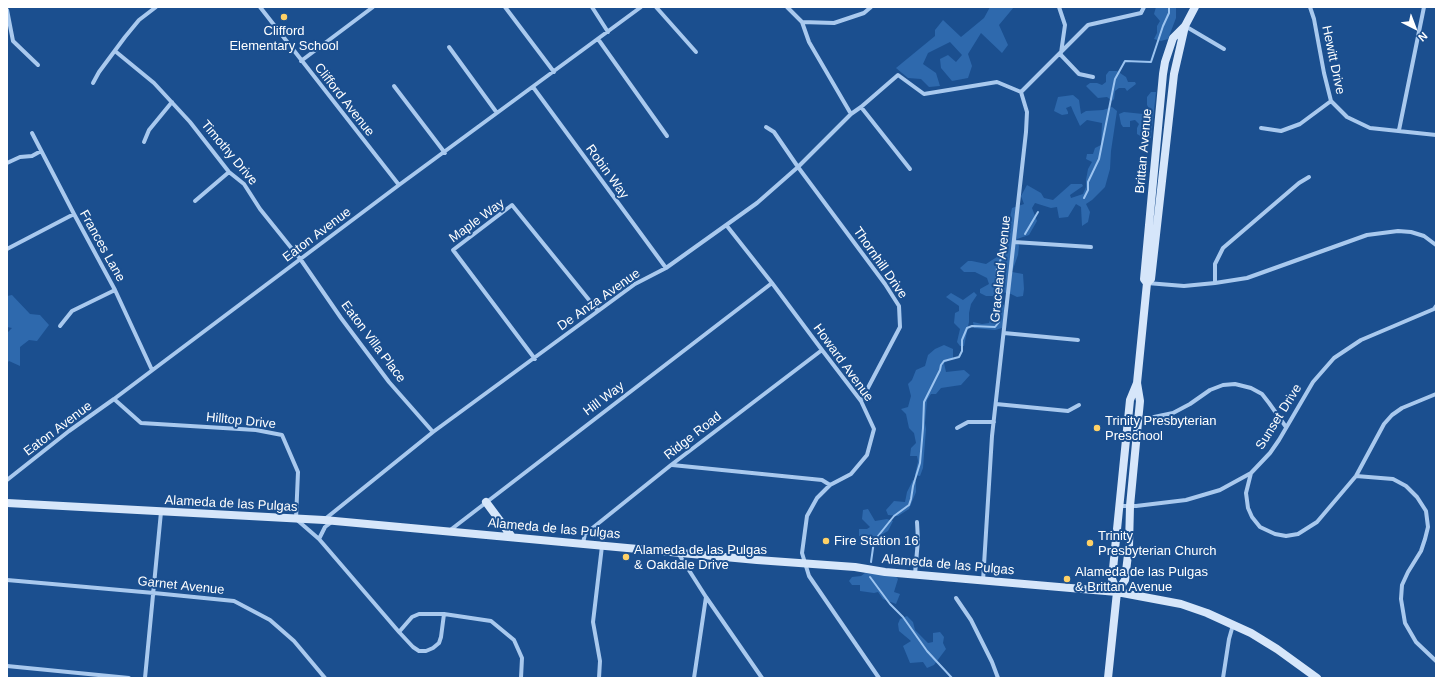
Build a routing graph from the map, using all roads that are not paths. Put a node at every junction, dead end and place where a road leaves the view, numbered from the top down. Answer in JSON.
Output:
{"nodes":[{"id":1,"x":156,"y":7,"type":"edge"},
{"id":2,"x":260,"y":7,"type":"edge"},
{"id":3,"x":373,"y":7,"type":"edge"},
{"id":4,"x":505,"y":7,"type":"edge"},
{"id":5,"x":592,"y":7,"type":"edge"},
{"id":6,"x":640,"y":7,"type":"edge"},
{"id":7,"x":656,"y":7,"type":"edge"},
{"id":8,"x":787,"y":7,"type":"edge"},
{"id":9,"x":870,"y":7,"type":"edge"},
{"id":10,"x":1059,"y":7,"type":"edge"},
{"id":11,"x":1144,"y":7,"type":"edge"},
{"id":12,"x":1195,"y":7,"type":"edge"},
{"id":13,"x":1310,"y":7,"type":"edge"},
{"id":14,"x":1424,"y":7,"type":"edge"},
{"id":15,"x":7,"y":10,"type":"edge"},
{"id":16,"x":802,"y":22,"type":"junction"},
{"id":17,"x":1184,"y":26,"type":"junction"},
{"id":18,"x":608,"y":32,"type":"junction"},
{"id":19,"x":598,"y":39,"type":"junction"},
{"id":20,"x":449,"y":47,"type":"dead end"},
{"id":21,"x":1224,"y":49,"type":"dead end"},
{"id":22,"x":115,"y":52,"type":"junction"},
{"id":23,"x":696,"y":52,"type":"dead end"},
{"id":24,"x":1060,"y":54,"type":"junction"},
{"id":25,"x":301,"y":61,"type":"junction"},
{"id":26,"x":38,"y":65,"type":"dead end"},
{"id":27,"x":554,"y":72,"type":"junction"},
{"id":28,"x":1093,"y":77,"type":"dead end"},
{"id":29,"x":93,"y":83,"type":"dead end"},
{"id":30,"x":394,"y":86,"type":"dead end"},
{"id":31,"x":533,"y":87,"type":"junction"},
{"id":32,"x":1021,"y":92,"type":"junction"},
{"id":33,"x":1331,"y":101,"type":"junction"},
{"id":34,"x":172,"y":102,"type":"junction"},
{"id":35,"x":862,"y":107,"type":"junction"},
{"id":36,"x":497,"y":113,"type":"junction"},
{"id":37,"x":851,"y":114,"type":"junction"},
{"id":38,"x":766,"y":127,"type":"dead end"},
{"id":39,"x":1261,"y":128,"type":"dead end"},
{"id":40,"x":1399,"y":130,"type":"junction"},
{"id":41,"x":32,"y":133,"type":"dead end"},
{"id":42,"x":1436,"y":135,"type":"edge"},
{"id":43,"x":667,"y":136,"type":"dead end"},
{"id":44,"x":144,"y":142,"type":"dead end"},
{"id":45,"x":41,"y":151,"type":"junction"},
{"id":46,"x":445,"y":153,"type":"junction"},
{"id":47,"x":7,"y":163,"type":"edge"},
{"id":48,"x":798,"y":167,"type":"junction"},
{"id":49,"x":910,"y":169,"type":"dead end"},
{"id":50,"x":229,"y":172,"type":"junction"},
{"id":51,"x":1309,"y":177,"type":"dead end"},
{"id":52,"x":399,"y":186,"type":"junction"},
{"id":53,"x":195,"y":201,"type":"dead end"},
{"id":54,"x":74,"y":214,"type":"junction"},
{"id":55,"x":727,"y":226,"type":"junction"},
{"id":56,"x":1014,"y":242,"type":"junction"},
{"id":57,"x":1436,"y":245,"type":"edge"},
{"id":58,"x":1091,"y":246,"type":"dead end"},
{"id":59,"x":7,"y":249,"type":"edge"},
{"id":60,"x":301,"y":260,"type":"junction"},
{"id":61,"x":666,"y":268,"type":"junction"},
{"id":62,"x":772,"y":282,"type":"junction"},
{"id":63,"x":1215,"y":283,"type":"junction"},
{"id":64,"x":1148,"y":284,"type":"junction"},
{"id":65,"x":115,"y":290,"type":"junction"},
{"id":66,"x":1436,"y":306,"type":"edge"},
{"id":67,"x":598,"y":311,"type":"junction"},
{"id":68,"x":60,"y":326,"type":"dead end"},
{"id":69,"x":1004,"y":333,"type":"junction"},
{"id":70,"x":1078,"y":340,"type":"dead end"},
{"id":71,"x":822,"y":350,"type":"junction"},
{"id":72,"x":535,"y":359,"type":"junction"},
{"id":73,"x":152,"y":370,"type":"junction"},
{"id":74,"x":1137,"y":383,"type":"junction"},
{"id":75,"x":1436,"y":394,"type":"edge"},
{"id":76,"x":114,"y":399,"type":"junction"},
{"id":77,"x":861,"y":401,"type":"junction"},
{"id":78,"x":996,"y":404,"type":"junction"},
{"id":79,"x":1079,"y":406,"type":"dead end"},
{"id":80,"x":1154,"y":417,"type":"dead end"},
{"id":81,"x":994,"y":422,"type":"junction"},
{"id":82,"x":1286,"y":427,"type":"junction"},
{"id":83,"x":957,"y":428,"type":"dead end"},
{"id":84,"x":433,"y":432,"type":"junction"},
{"id":85,"x":671,"y":465,"type":"junction"},
{"id":86,"x":1251,"y":473,"type":"junction"},
{"id":87,"x":1356,"y":476,"type":"junction"},
{"id":88,"x":7,"y":480,"type":"edge"},
{"id":89,"x":830,"y":485,"type":"junction"},
{"id":90,"x":486,"y":502,"type":"junction"},
{"id":91,"x":7,"y":503,"type":"edge"},
{"id":92,"x":1120,"y":506,"type":"junction"},
{"id":93,"x":1130,"y":506,"type":"junction"},
{"id":94,"x":161,"y":512,"type":"junction"},
{"id":95,"x":296,"y":519,"type":"junction"},
{"id":96,"x":324,"y":520,"type":"junction"},
{"id":97,"x":333,"y":521,"type":"junction"},
{"id":98,"x":917,"y":522,"type":"dead end"},
{"id":99,"x":449,"y":531,"type":"junction"},
{"id":100,"x":512,"y":537,"type":"junction"},
{"id":101,"x":318,"y":539,"type":"junction"},
{"id":102,"x":583,"y":544,"type":"junction"},
{"id":103,"x":602,"y":546,"type":"junction"},
{"id":104,"x":678,"y":553,"type":"junction"},
{"id":105,"x":805,"y":564,"type":"junction"},
{"id":106,"x":915,"y":574,"type":"junction"},
{"id":107,"x":7,"y":580,"type":"edge"},
{"id":108,"x":983,"y":581,"type":"junction"},
{"id":109,"x":1117,"y":592,"type":"junction"},
{"id":110,"x":154,"y":593,"type":"junction"},
{"id":111,"x":706,"y":597,"type":"junction"},
{"id":112,"x":956,"y":598,"type":"dead end"},
{"id":113,"x":444,"y":614,"type":"junction"},
{"id":114,"x":1234,"y":625,"type":"junction"},
{"id":115,"x":399,"y":632,"type":"junction"},
{"id":116,"x":1436,"y":661,"type":"edge"},
{"id":117,"x":7,"y":666,"type":"edge"},
{"id":118,"x":1225,"y":668,"type":"junction"},
{"id":119,"x":129,"y":678,"type":"edge"},
{"id":120,"x":145,"y":678,"type":"edge"},
{"id":121,"x":324,"y":678,"type":"edge"},
{"id":122,"x":521,"y":678,"type":"edge"},
{"id":123,"x":599,"y":678,"type":"edge"},
{"id":124,"x":694,"y":678,"type":"edge"},
{"id":125,"x":762,"y":678,"type":"edge"},
{"id":126,"x":878,"y":678,"type":"edge"},
{"id":127,"x":998,"y":678,"type":"edge"},
{"id":128,"x":1108,"y":678,"type":"edge"},
{"id":129,"x":1223,"y":678,"type":"edge"},
{"id":130,"x":1226,"y":678,"type":"edge"},
{"id":131,"x":1317,"y":678,"type":"edge"}],
"edges":[{"from":1,"to":22,"type":"street"},
{"from":2,"to":25,"type":"street","name":"Clifford Avenue"},
{"from":3,"to":25,"type":"street"},
{"from":4,"to":27,"type":"street"},
{"from":5,"to":18,"type":"street"},
{"from":6,"to":18,"type":"street","name":"Eaton Avenue"},
{"from":7,"to":23,"type":"street"},
{"from":8,"to":16,"type":"street"},
{"from":9,"to":16,"type":"street"},
{"from":10,"to":24,"type":"street"},
{"from":11,"to":24,"type":"street"},
{"from":12,"to":17,"type":"main road","name":"Brittan Avenue"},
{"from":13,"to":33,"type":"street","name":"Hewitt Drive"},
{"from":14,"to":40,"type":"street"},
{"from":15,"to":26,"type":"street"},
{"from":16,"to":37,"type":"street"},
{"from":17,"to":21,"type":"street"},
{"from":17,"to":64,"type":"main road","name":"Brittan Avenue"},
{"from":18,"to":19,"type":"street","name":"Eaton Avenue"},
{"from":19,"to":27,"type":"street","name":"Eaton Avenue"},
{"from":19,"to":43,"type":"street"},
{"from":20,"to":36,"type":"street"},
{"from":22,"to":29,"type":"street"},
{"from":22,"to":34,"type":"street","name":"Timothy Drive"},
{"from":24,"to":28,"type":"street"},
{"from":24,"to":32,"type":"street"},
{"from":25,"to":52,"type":"street","name":"Clifford Avenue"},
{"from":27,"to":31,"type":"street","name":"Eaton Avenue"},
{"from":30,"to":46,"type":"street"},
{"from":31,"to":36,"type":"street","name":"Eaton Avenue"},
{"from":31,"to":61,"type":"street","name":"Robin Way"},
{"from":32,"to":35,"type":"street","name":"De Anza Avenue"},
{"from":32,"to":56,"type":"street","name":"Graceland Avenue"},
{"from":33,"to":39,"type":"street"},
{"from":33,"to":40,"type":"street","name":"Hewitt Drive"},
{"from":34,"to":44,"type":"street"},
{"from":34,"to":50,"type":"street","name":"Timothy Drive"},
{"from":35,"to":37,"type":"street","name":"De Anza Avenue"},
{"from":35,"to":49,"type":"street"},
{"from":36,"to":46,"type":"street","name":"Eaton Avenue"},
{"from":37,"to":48,"type":"street","name":"De Anza Avenue"},
{"from":38,"to":48,"type":"street","name":"Thornhill Drive"},
{"from":40,"to":42,"type":"street","name":"Hewitt Drive"},
{"from":41,"to":45,"type":"street","name":"Frances Lane"},
{"from":45,"to":47,"type":"street"},
{"from":45,"to":54,"type":"street","name":"Frances Lane"},
{"from":46,"to":52,"type":"street","name":"Eaton Avenue"},
{"from":48,"to":55,"type":"street","name":"De Anza Avenue"},
{"from":48,"to":77,"type":"street","name":"Thornhill Drive"},
{"from":50,"to":53,"type":"street"},
{"from":50,"to":60,"type":"street","name":"Timothy Drive"},
{"from":51,"to":63,"type":"street"},
{"from":52,"to":60,"type":"street","name":"Eaton Avenue"},
{"from":54,"to":59,"type":"street"},
{"from":54,"to":65,"type":"street","name":"Frances Lane"},
{"from":55,"to":61,"type":"street","name":"De Anza Avenue"},
{"from":55,"to":62,"type":"street","name":"Howard Avenue"},
{"from":56,"to":58,"type":"street"},
{"from":56,"to":69,"type":"street","name":"Graceland Avenue"},
{"from":57,"to":63,"type":"street"},
{"from":60,"to":73,"type":"street","name":"Eaton Avenue"},
{"from":60,"to":84,"type":"street","name":"Eaton Villa Place"},
{"from":61,"to":67,"type":"street","name":"De Anza Avenue"},
{"from":62,"to":71,"type":"street","name":"Howard Avenue"},
{"from":62,"to":90,"type":"street","name":"Hill Way"},
{"from":63,"to":64,"type":"street"},
{"from":64,"to":74,"type":"main road","name":"Brittan Avenue"},
{"from":65,"to":68,"type":"street"},
{"from":65,"to":73,"type":"street","name":"Frances Lane"},
{"from":66,"to":82,"type":"street","name":"Sunset Drive"},
{"from":67,"to":72,"type":"street","name":"De Anza Avenue"},
{"from":67,"to":72,"type":"street","name":"Maple Way"},
{"from":69,"to":70,"type":"street"},
{"from":69,"to":78,"type":"street","name":"Graceland Avenue"},
{"from":71,"to":77,"type":"street","name":"Howard Avenue"},
{"from":71,"to":85,"type":"street","name":"Ridge Road"},
{"from":72,"to":84,"type":"street","name":"De Anza Avenue"},
{"from":73,"to":76,"type":"street","name":"Eaton Avenue"},
{"from":74,"to":92,"type":"main road","name":"Brittan Avenue"},
{"from":74,"to":93,"type":"main road","name":"Brittan Avenue"},
{"from":75,"to":87,"type":"street","name":"Sunset Drive"},
{"from":76,"to":88,"type":"street","name":"Eaton Avenue"},
{"from":76,"to":95,"type":"street","name":"Hilltop Drive"},
{"from":77,"to":89,"type":"street","name":"Howard Avenue"},
{"from":78,"to":79,"type":"street"},
{"from":78,"to":81,"type":"street","name":"Graceland Avenue"},
{"from":80,"to":82,"type":"street"},
{"from":81,"to":83,"type":"street"},
{"from":81,"to":108,"type":"street","name":"Graceland Avenue"},
{"from":82,"to":86,"type":"street","name":"Sunset Drive"},
{"from":84,"to":96,"type":"street","name":"De Anza Avenue"},
{"from":85,"to":89,"type":"street"},
{"from":85,"to":102,"type":"street","name":"Ridge Road"},
{"from":86,"to":87,"type":"street","name":"Sunset Drive"},
{"from":86,"to":93,"type":"street"},
{"from":87,"to":116,"type":"street"},
{"from":89,"to":105,"type":"street","name":"Howard Avenue"},
{"from":90,"to":99,"type":"street","name":"Hill Way"},
{"from":90,"to":100,"type":"main road"},
{"from":91,"to":94,"type":"main road","name":"Alameda de las Pulgas"},
{"from":92,"to":93,"type":"street"},
{"from":92,"to":109,"type":"main road","name":"Brittan Avenue"},
{"from":93,"to":109,"type":"main road","name":"Brittan Avenue"},
{"from":94,"to":95,"type":"main road","name":"Alameda de las Pulgas"},
{"from":94,"to":110,"type":"street"},
{"from":95,"to":96,"type":"main road","name":"Alameda de las Pulgas"},
{"from":95,"to":101,"type":"street"},
{"from":96,"to":97,"type":"main road","name":"Alameda de las Pulgas"},
{"from":97,"to":99,"type":"main road","name":"Alameda de las Pulgas"},
{"from":97,"to":101,"type":"street"},
{"from":98,"to":106,"type":"street"},
{"from":99,"to":100,"type":"main road","name":"Alameda de las Pulgas"},
{"from":100,"to":102,"type":"main road","name":"Alameda de las Pulgas"},
{"from":101,"to":115,"type":"street"},
{"from":102,"to":103,"type":"main road","name":"Alameda de las Pulgas"},
{"from":103,"to":104,"type":"main road","name":"Alameda de las Pulgas"},
{"from":103,"to":123,"type":"street"},
{"from":104,"to":105,"type":"main road","name":"Alameda de las Pulgas"},
{"from":104,"to":111,"type":"street"},
{"from":105,"to":106,"type":"main road","name":"Alameda de las Pulgas"},
{"from":105,"to":126,"type":"street","name":"Howard Avenue"},
{"from":106,"to":108,"type":"main road","name":"Alameda de las Pulgas"},
{"from":107,"to":110,"type":"street","name":"Garnet Avenue"},
{"from":108,"to":109,"type":"main road","name":"Alameda de las Pulgas"},
{"from":109,"to":114,"type":"main road","name":"Alameda de las Pulgas"},
{"from":109,"to":128,"type":"main road","name":"Brittan Avenue"},
{"from":110,"to":120,"type":"street"},
{"from":110,"to":121,"type":"street","name":"Garnet Avenue"},
{"from":111,"to":124,"type":"street"},
{"from":111,"to":125,"type":"street"},
{"from":112,"to":127,"type":"street"},
{"from":113,"to":115,"type":"street"},
{"from":113,"to":115,"type":"street"},
{"from":113,"to":122,"type":"street"},
{"from":114,"to":118,"type":"street"},
{"from":114,"to":131,"type":"main road","name":"Alameda de las Pulgas"},
{"from":117,"to":119,"type":"street"},
{"from":118,"to":129,"type":"street"},
{"from":118,"to":130,"type":"street"}]}
